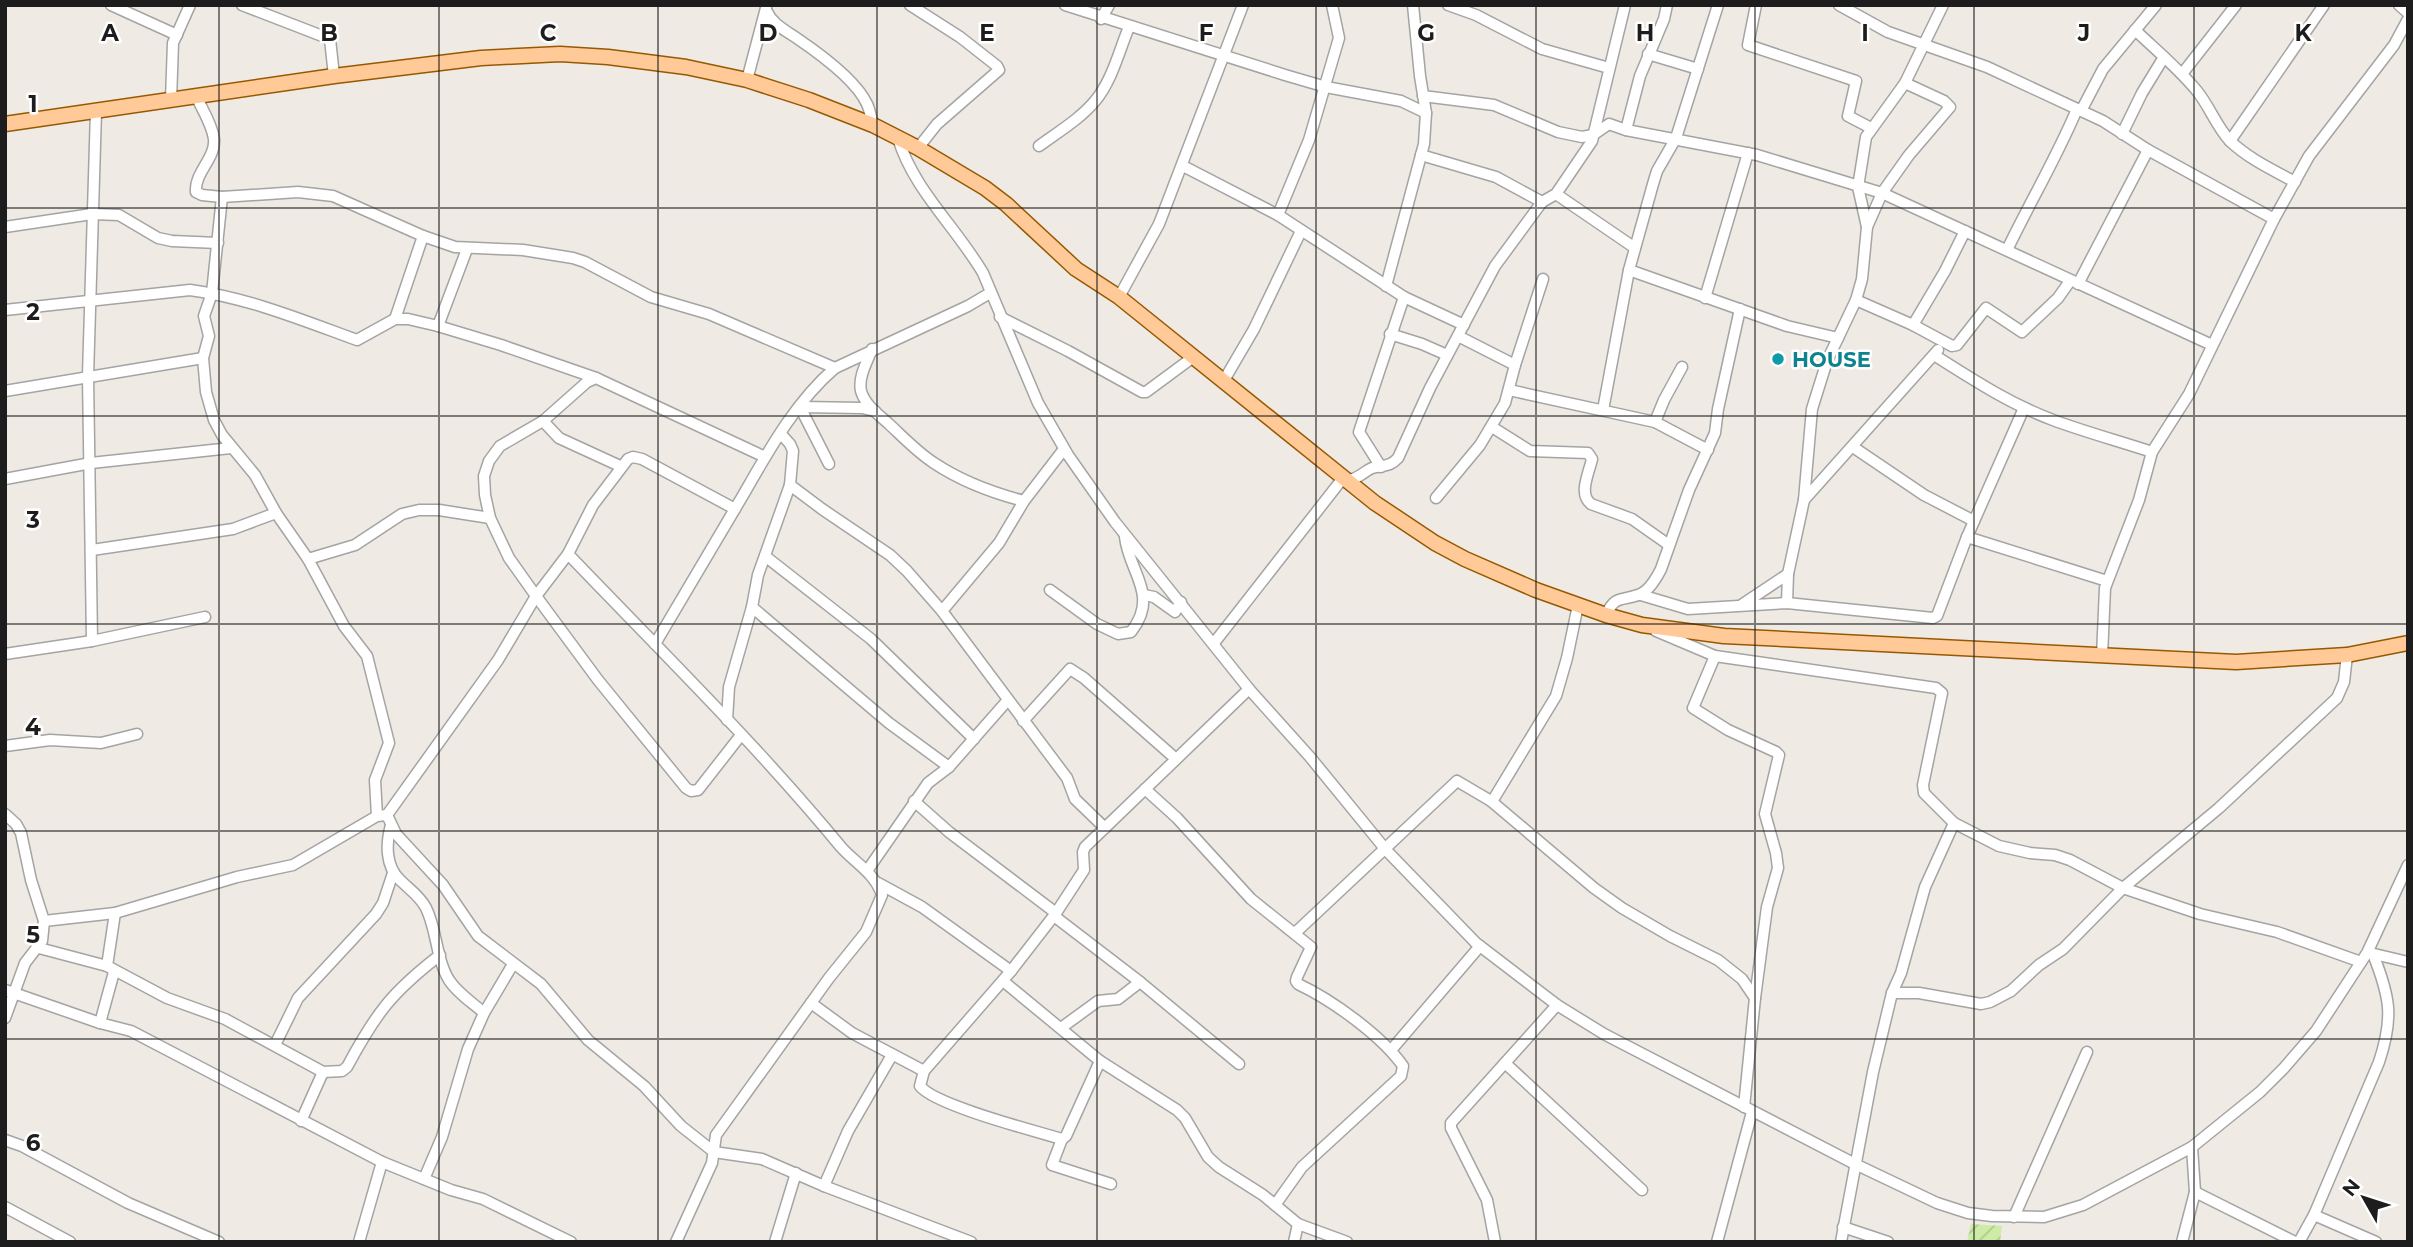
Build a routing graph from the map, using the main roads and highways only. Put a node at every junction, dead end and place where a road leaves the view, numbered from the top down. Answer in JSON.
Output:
{"nodes":[{"id":1,"x":5,"y":124,"type":"edge"},
{"id":2,"x":2408,"y":643,"type":"edge"}],
"edges":[{"from":1,"to":2,"type":"main road"}]}
